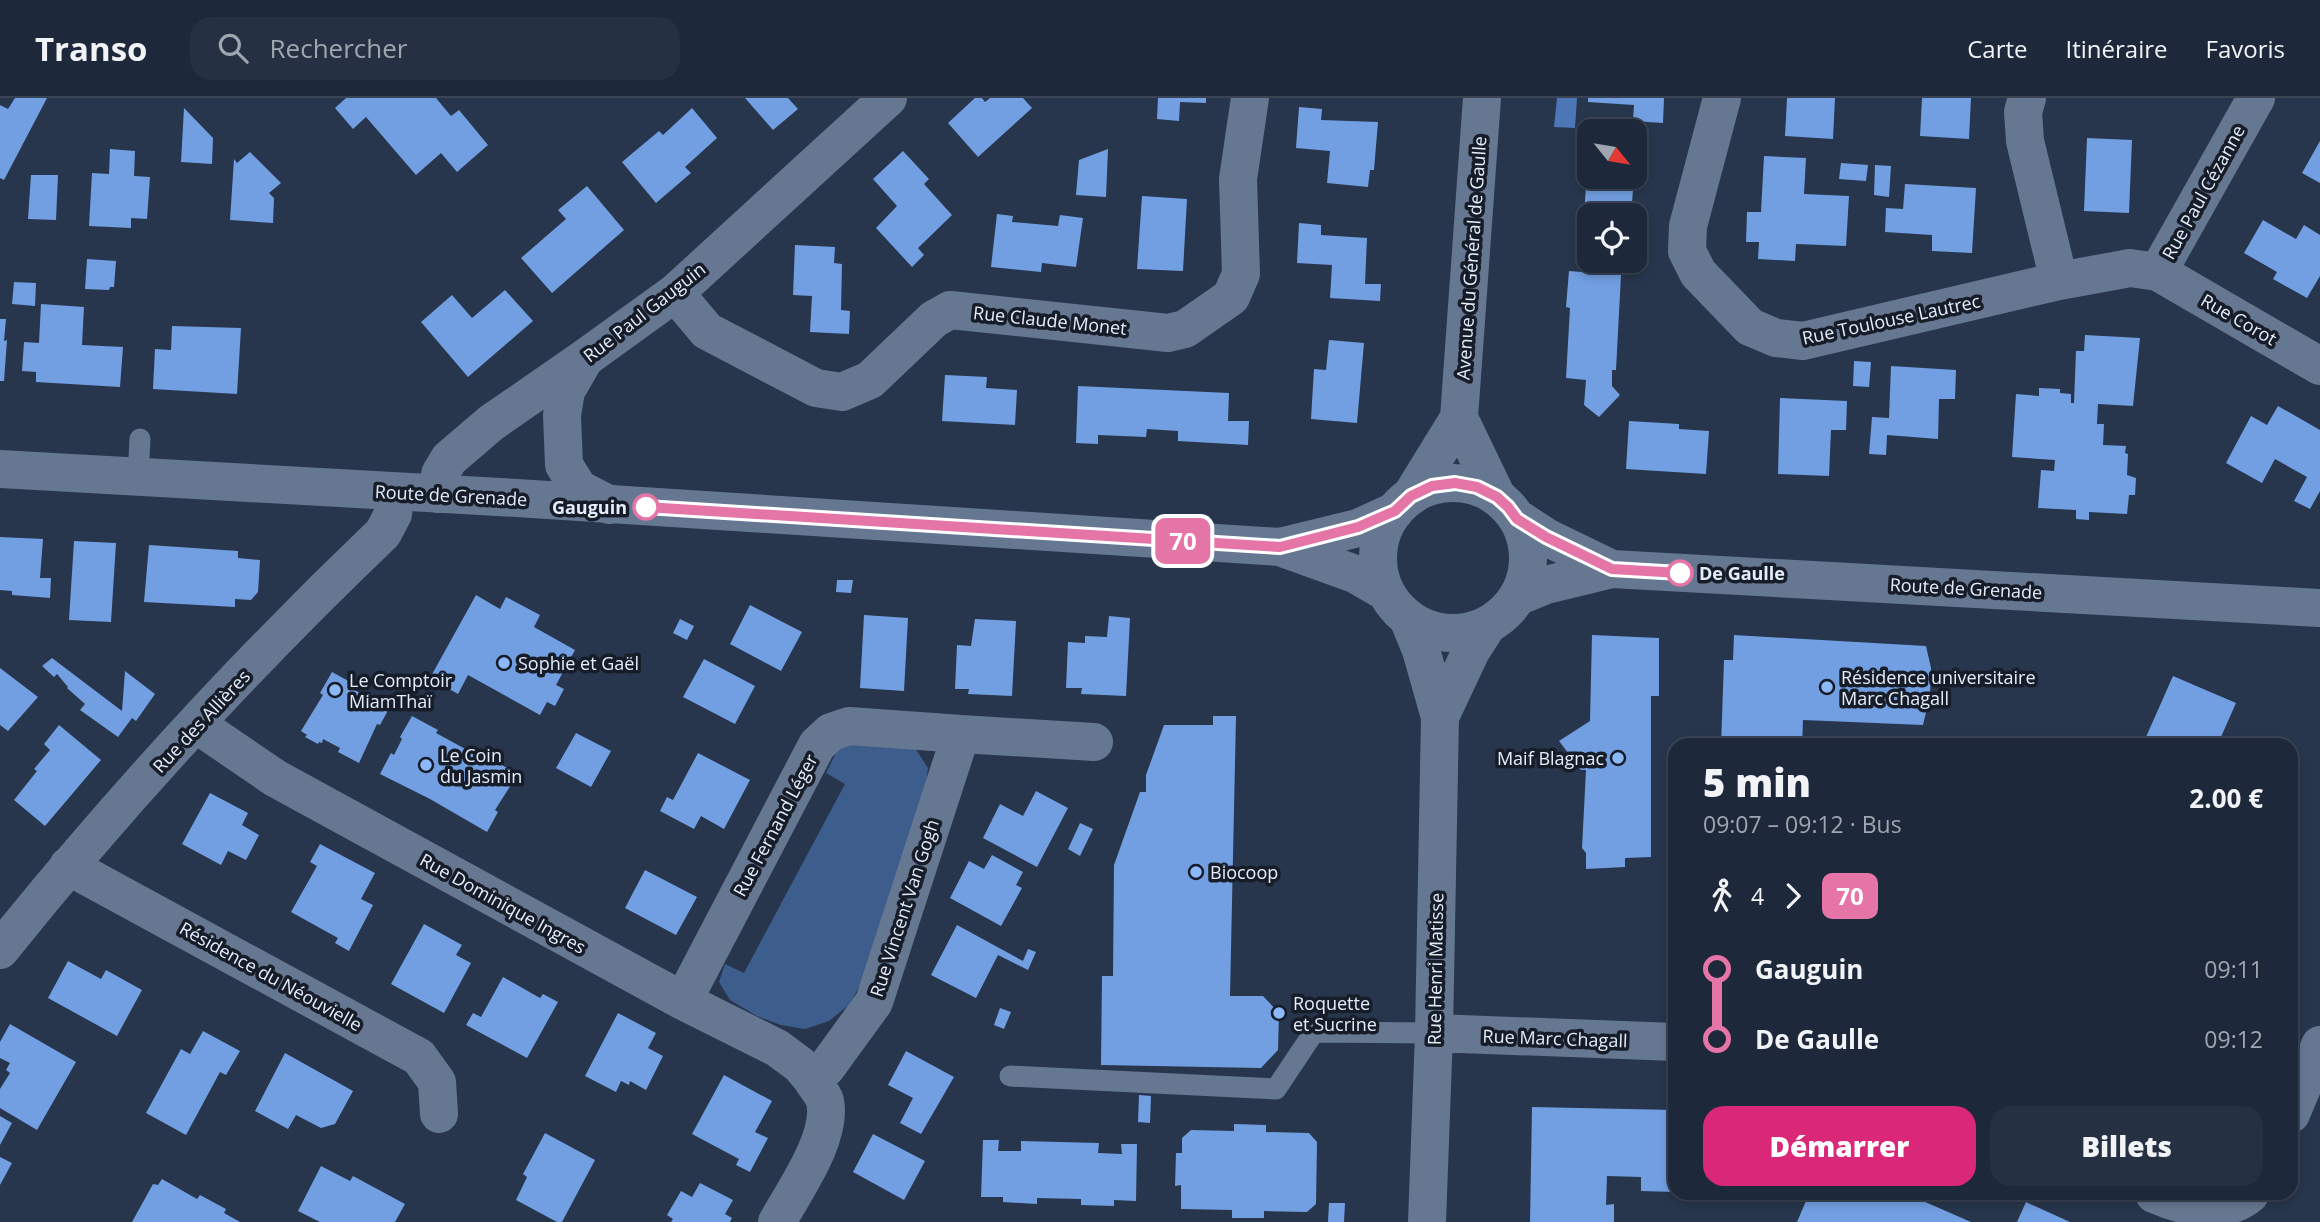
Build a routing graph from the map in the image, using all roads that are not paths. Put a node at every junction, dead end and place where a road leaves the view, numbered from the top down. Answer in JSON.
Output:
{"nodes":[{"id":1,"x":888,"y":98,"type":"edge"},
{"id":2,"x":1250,"y":98,"type":"edge"},
{"id":3,"x":1482,"y":98,"type":"edge"},
{"id":4,"x":1722,"y":98,"type":"edge"},
{"id":5,"x":2027,"y":98,"type":"edge"},
{"id":6,"x":2256,"y":98,"type":"edge"},
{"id":7,"x":2158,"y":272,"type":"junction"},
{"id":8,"x":2059,"y":281,"type":"junction"},
{"id":9,"x":675,"y":293,"type":"junction"},
{"id":10,"x":585,"y":358,"type":"junction"},
{"id":11,"x":2320,"y":366,"type":"edge"},
{"id":12,"x":1459,"y":418,"type":"junction"},
{"id":13,"x":0,"y":468,"type":"edge"},
{"id":14,"x":396,"y":492,"type":"junction"},
{"id":15,"x":439,"y":494,"type":"junction"},
{"id":16,"x":1403,"y":503,"type":"junction"},
{"id":17,"x":610,"y":505,"type":"junction"},
{"id":18,"x":1507,"y":508,"type":"junction"},
{"id":19,"x":1280,"y":547,"type":"junction"},
{"id":20,"x":1612,"y":569,"type":"junction"},
{"id":21,"x":1517,"y":597,"type":"junction"},
{"id":22,"x":1397,"y":605,"type":"junction"},
{"id":23,"x":2320,"y":608,"type":"edge"},
{"id":24,"x":1487,"y":626,"type":"junction"},
{"id":25,"x":1440,"y":717,"type":"junction"},
{"id":26,"x":196,"y":724,"type":"junction"},
{"id":27,"x":961,"y":734,"type":"junction"},
{"id":28,"x":1094,"y":742,"type":"dead end"},
{"id":29,"x":68,"y":866,"type":"junction"},
{"id":30,"x":0,"y":950,"type":"edge"},
{"id":31,"x":683,"y":1001,"type":"junction"},
{"id":32,"x":1434,"y":1033,"type":"junction"},
{"id":33,"x":1668,"y":1042,"type":"edge"},
{"id":34,"x":2320,"y":1045,"type":"edge"},
{"id":35,"x":1010,"y":1076,"type":"dead end"},
{"id":36,"x":811,"y":1078,"type":"junction"},
{"id":37,"x":2298,"y":1097,"type":"edge"},
{"id":38,"x":439,"y":1114,"type":"dead end"},
{"id":39,"x":2168,"y":1200,"type":"edge"},
{"id":40,"x":2239,"y":1200,"type":"edge"},
{"id":41,"x":777,"y":1222,"type":"edge"},
{"id":42,"x":1427,"y":1222,"type":"edge"}],
"edges":[{"from":1,"to":9,"type":"street","name":"Rue Paul Gauguin"},
{"from":2,"to":9,"type":"street","name":"Rue Claude Monet"},
{"from":3,"to":12,"type":"street","name":"Avenue du Général de Gaulle"},
{"from":4,"to":8,"type":"street","name":"Rue Toulouse Lautrec"},
{"from":5,"to":8,"type":"street"},
{"from":6,"to":7,"type":"street","name":"Rue Paul Cézanne"},
{"from":7,"to":8,"type":"street","name":"Rue Paul Cézanne"},
{"from":7,"to":11,"type":"street","name":"Rue Corot"},
{"from":9,"to":10,"type":"street","name":"Rue Paul Gauguin"},
{"from":10,"to":15,"type":"street","name":"Rue Paul Gauguin"},
{"from":10,"to":17,"type":"street"},
{"from":12,"to":16,"type":"street","name":"Avenue du Général de Gaulle"},
{"from":12,"to":18,"type":"street","name":"Avenue du Général de Gaulle"},
{"from":13,"to":14,"type":"street","name":"Route de Grenade"},
{"from":14,"to":15,"type":"street","name":"Route de Grenade"},
{"from":14,"to":26,"type":"street","name":"Rue des Allières"},
{"from":15,"to":17,"type":"street","name":"Route de Grenade"},
{"from":16,"to":18,"type":"street"},
{"from":16,"to":19,"type":"street"},
{"from":16,"to":22,"type":"street"},
{"from":17,"to":19,"type":"street","name":"Route de Grenade"},
{"from":18,"to":20,"type":"street"},
{"from":18,"to":21,"type":"street"},
{"from":19,"to":22,"type":"street"},
{"from":20,"to":21,"type":"street"},
{"from":20,"to":23,"type":"street","name":"Route de Grenade"},
{"from":21,"to":24,"type":"street"},
{"from":22,"to":24,"type":"street"},
{"from":22,"to":25,"type":"street","name":"Rue Henri Matisse"},
{"from":24,"to":25,"type":"street","name":"Rue Henri Matisse"},
{"from":25,"to":32,"type":"street","name":"Rue Henri Matisse"},
{"from":26,"to":29,"type":"street","name":"Rue des Allières"},
{"from":26,"to":31,"type":"street","name":"Rue Dominique Ingres"},
{"from":27,"to":28,"type":"street"},
{"from":27,"to":31,"type":"street","name":"Rue Fernand Léger"},
{"from":27,"to":36,"type":"street","name":"Rue Vincent Van Gogh"},
{"from":29,"to":30,"type":"street","name":"Rue des Allières"},
{"from":29,"to":38,"type":"street","name":"Résidence du Néouvielle"},
{"from":31,"to":36,"type":"street","name":"Rue Dominique Ingres"},
{"from":32,"to":33,"type":"street","name":"Rue Marc Chagall"},
{"from":32,"to":35,"type":"lane"},
{"from":32,"to":42,"type":"street","name":"Rue Henri Matisse"},
{"from":34,"to":37,"type":"street"},
{"from":36,"to":41,"type":"street"},
{"from":39,"to":40,"type":"street"}]}
